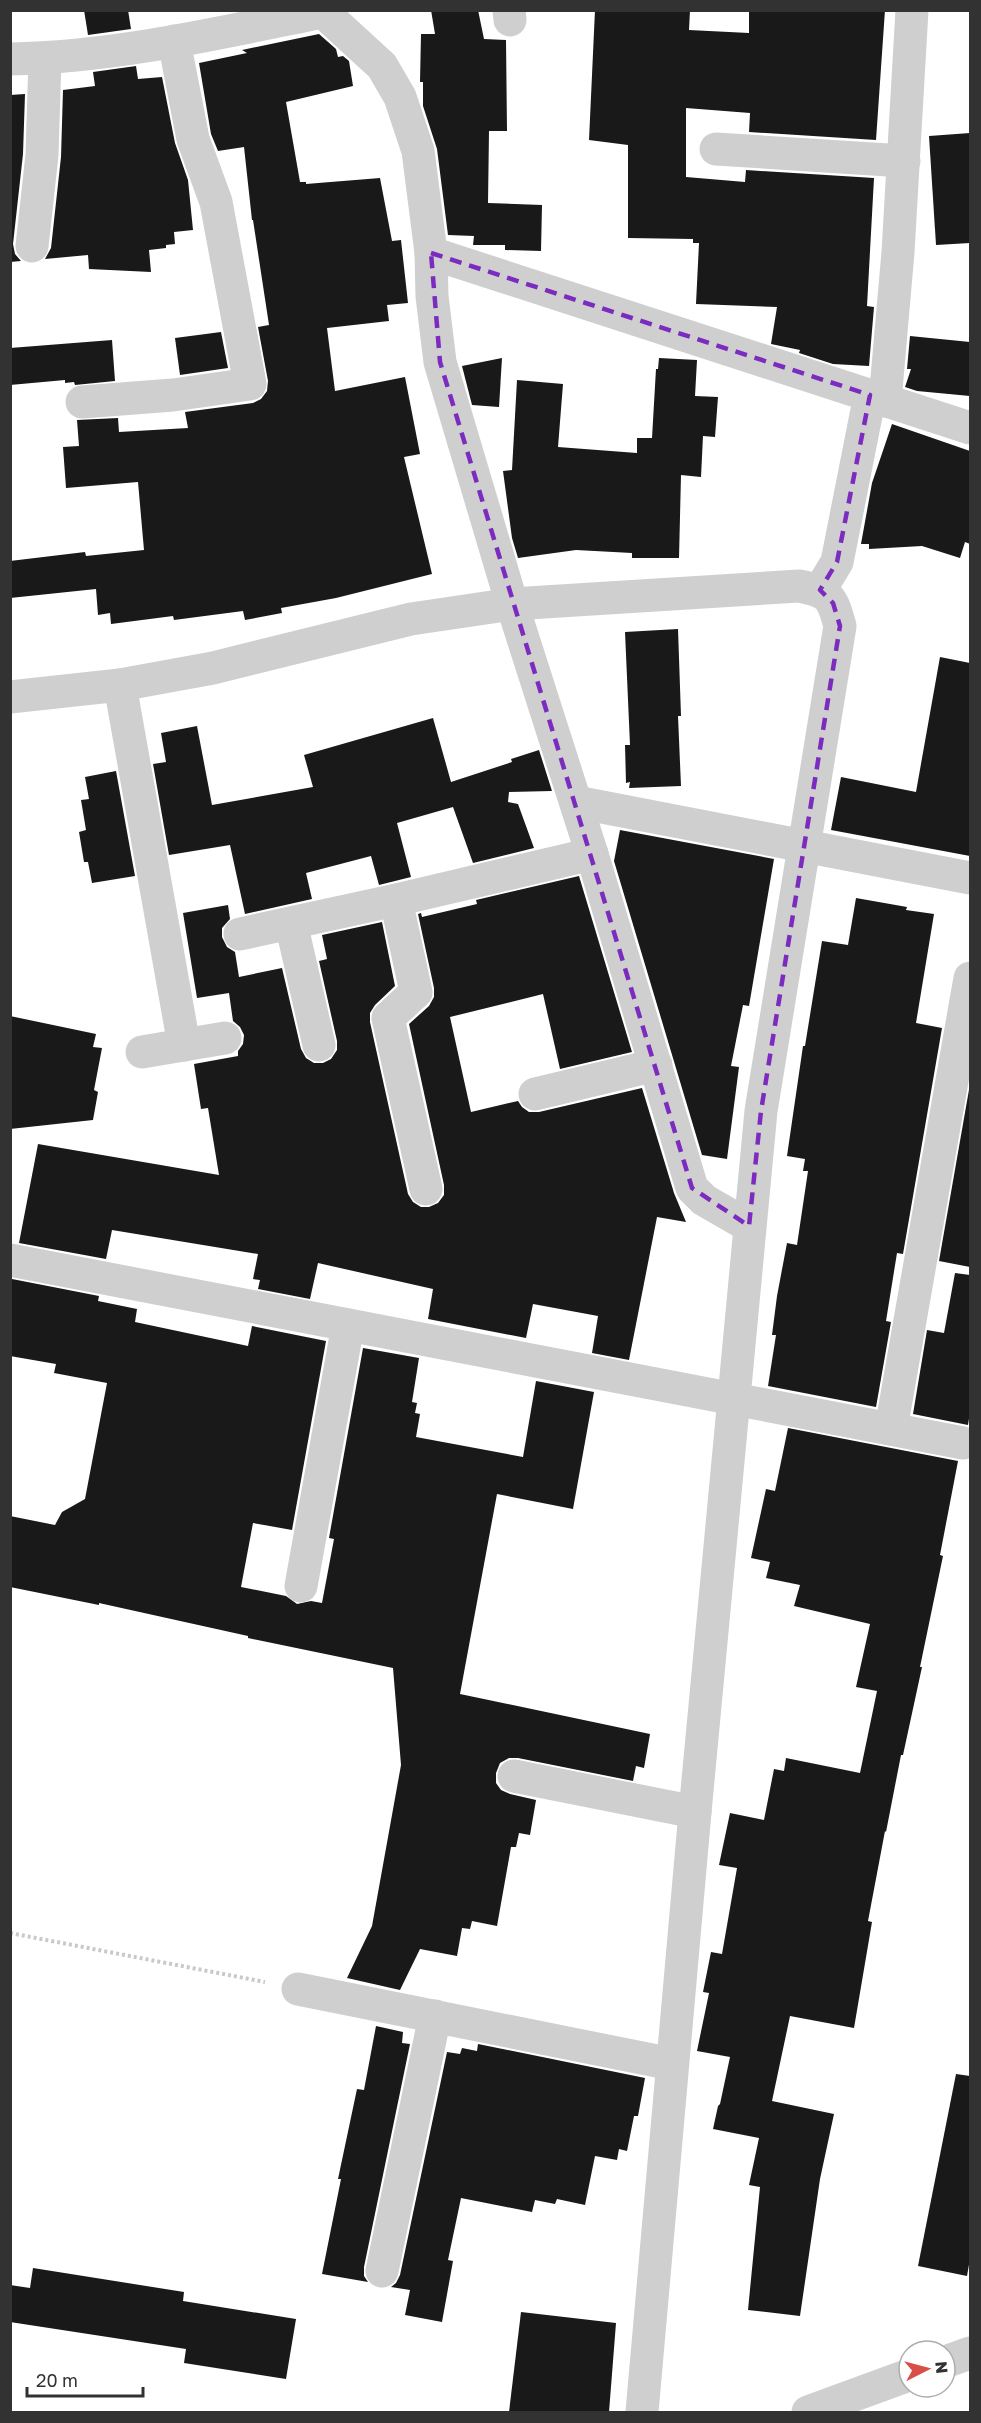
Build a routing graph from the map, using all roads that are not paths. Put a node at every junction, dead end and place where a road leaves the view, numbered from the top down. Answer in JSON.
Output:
{"nodes":[{"id":1,"x":912,"y":10,"type":"edge"},
{"id":2,"x":321,"y":11,"type":"edge"},
{"id":3,"x":174,"y":42,"type":"junction"},
{"id":4,"x":45,"y":58,"type":"junction"},
{"id":5,"x":10,"y":59,"type":"edge"},
{"id":6,"x":716,"y":149,"type":"dead end"},
{"id":7,"x":904,"y":161,"type":"junction"},
{"id":8,"x":24,"y":201,"type":"edge"},
{"id":9,"x":33,"y":246,"type":"dead end"},
{"id":10,"x":431,"y":253,"type":"junction"},
{"id":11,"x":877,"y":398,"type":"junction"},
{"id":12,"x":82,"y":402,"type":"dead end"},
{"id":13,"x":970,"y":429,"type":"edge"},
{"id":14,"x":820,"y":590,"type":"junction"},
{"id":15,"x":512,"y":604,"type":"junction"},
{"id":16,"x":120,"y":685,"type":"junction"},
{"id":17,"x":10,"y":698,"type":"edge"},
{"id":18,"x":576,"y":802,"type":"junction"},
{"id":19,"x":804,"y":847,"type":"junction"},
{"id":20,"x":592,"y":854,"type":"junction"},
{"id":21,"x":970,"y":878,"type":"edge"},
{"id":22,"x":396,"y":900,"type":"junction"},
{"id":23,"x":291,"y":923,"type":"junction"},
{"id":24,"x":240,"y":934,"type":"dead end"},
{"id":25,"x":970,"y":978,"type":"edge"},
{"id":26,"x":225,"y":1038,"type":"dead end"},
{"id":27,"x":184,"y":1045,"type":"junction"},
{"id":28,"x":319,"y":1045,"type":"dead end"},
{"id":29,"x":142,"y":1052,"type":"dead end"},
{"id":30,"x":656,"y":1065,"type":"junction"},
{"id":31,"x":535,"y":1094,"type":"dead end"},
{"id":32,"x":426,"y":1189,"type":"dead end"},
{"id":33,"x":749,"y":1226,"type":"junction"},
{"id":34,"x":10,"y":1260,"type":"edge"},
{"id":35,"x":348,"y":1325,"type":"junction"},
{"id":36,"x":733,"y":1400,"type":"junction"},
{"id":37,"x":891,"y":1429,"type":"junction"},
{"id":38,"x":963,"y":1443,"type":"dead end"},
{"id":39,"x":301,"y":1586,"type":"dead end"},
{"id":40,"x":514,"y":1776,"type":"dead end"},
{"id":41,"x":695,"y":1812,"type":"junction"},
{"id":42,"x":298,"y":1989,"type":"road end"},
{"id":43,"x":435,"y":2016,"type":"junction"},
{"id":44,"x":672,"y":2064,"type":"junction"},
{"id":45,"x":382,"y":2271,"type":"dead end"},
{"id":46,"x":897,"y":2379,"type":"edge"},
{"id":47,"x":642,"y":2412,"type":"edge"},
{"id":48,"x":808,"y":2412,"type":"edge"}],
"edges":[{"from":1,"to":7,"type":"street"},
{"from":2,"to":3,"type":"street"},
{"from":2,"to":10,"type":"street"},
{"from":3,"to":4,"type":"street"},
{"from":3,"to":12,"type":"street"},
{"from":4,"to":5,"type":"street"},
{"from":4,"to":8,"type":"street"},
{"from":6,"to":7,"type":"street"},
{"from":7,"to":11,"type":"street"},
{"from":8,"to":9,"type":"street"},
{"from":10,"to":11,"type":"street"},
{"from":10,"to":15,"type":"street"},
{"from":11,"to":13,"type":"street"},
{"from":11,"to":14,"type":"street"},
{"from":14,"to":15,"type":"street"},
{"from":14,"to":19,"type":"street"},
{"from":15,"to":16,"type":"street"},
{"from":15,"to":18,"type":"street"},
{"from":16,"to":17,"type":"street"},
{"from":16,"to":27,"type":"street"},
{"from":18,"to":19,"type":"street"},
{"from":18,"to":20,"type":"street"},
{"from":19,"to":21,"type":"street"},
{"from":19,"to":33,"type":"street"},
{"from":20,"to":22,"type":"street"},
{"from":20,"to":30,"type":"street"},
{"from":22,"to":23,"type":"street"},
{"from":22,"to":32,"type":"street"},
{"from":23,"to":24,"type":"street"},
{"from":23,"to":28,"type":"street"},
{"from":25,"to":37,"type":"street"},
{"from":26,"to":27,"type":"street"},
{"from":27,"to":29,"type":"street"},
{"from":30,"to":31,"type":"street"},
{"from":30,"to":33,"type":"street"},
{"from":33,"to":36,"type":"street"},
{"from":34,"to":35,"type":"street"},
{"from":35,"to":36,"type":"street"},
{"from":35,"to":39,"type":"street"},
{"from":36,"to":37,"type":"street"},
{"from":36,"to":41,"type":"street"},
{"from":37,"to":38,"type":"street"},
{"from":40,"to":41,"type":"street"},
{"from":41,"to":44,"type":"street"},
{"from":42,"to":43,"type":"street"},
{"from":43,"to":44,"type":"street"},
{"from":43,"to":45,"type":"street"},
{"from":44,"to":47,"type":"street"},
{"from":46,"to":48,"type":"street"}]}
